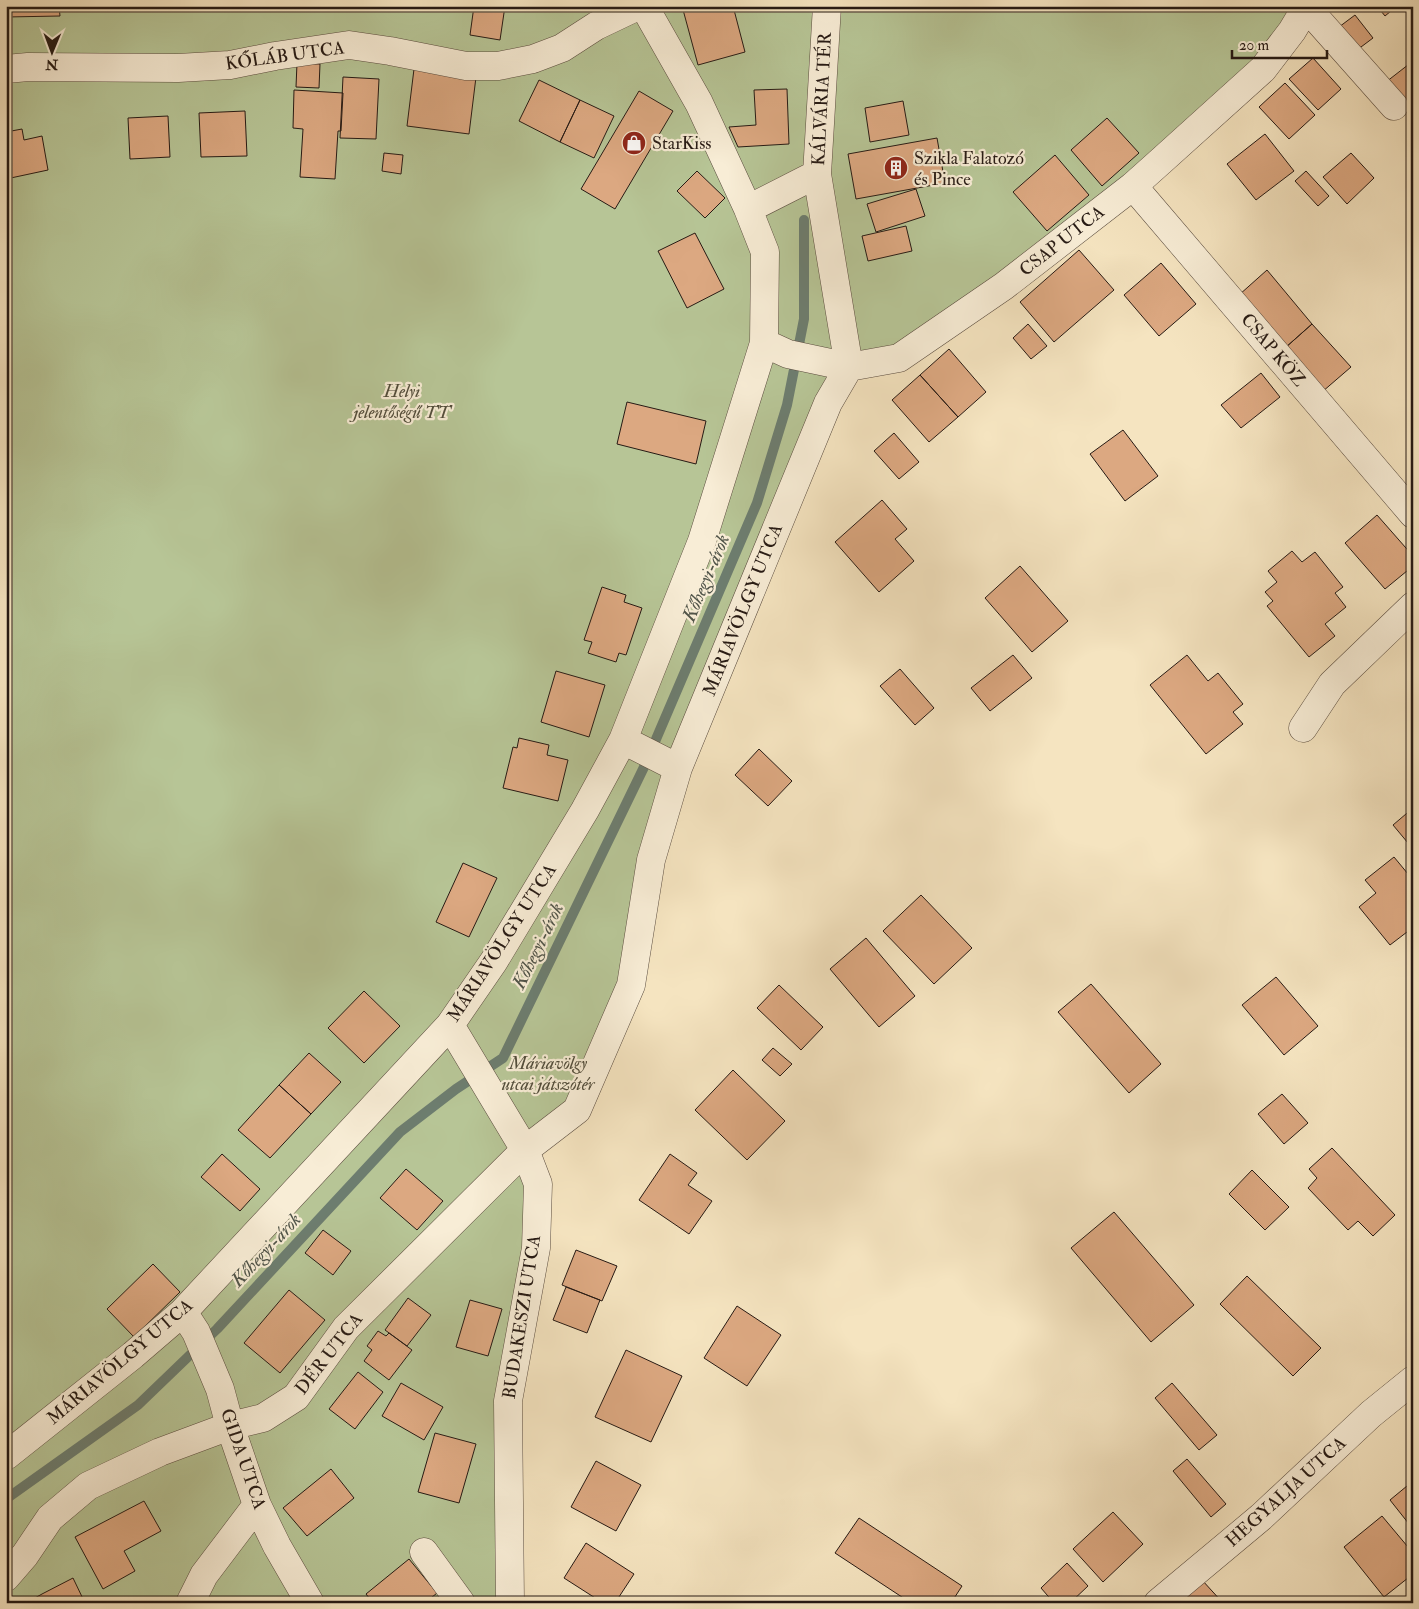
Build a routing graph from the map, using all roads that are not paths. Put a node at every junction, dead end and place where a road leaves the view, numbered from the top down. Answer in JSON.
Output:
{"nodes":[{"id":1,"x":638,"y":6,"type":"edge"},
{"id":2,"x":644,"y":6,"type":"edge"},
{"id":3,"x":827,"y":6,"type":"edge"},
{"id":4,"x":1307,"y":7,"type":"edge"},
{"id":5,"x":6,"y":69,"type":"edge"},
{"id":6,"x":1394,"y":106,"type":"dead end"},
{"id":7,"x":818,"y":174,"type":"junction"},
{"id":8,"x":1133,"y":186,"type":"junction"},
{"id":9,"x":748,"y":209,"type":"junction"},
{"id":10,"x":764,"y":343,"type":"junction"},
{"id":11,"x":849,"y":367,"type":"junction"},
{"id":12,"x":1413,"y":514,"type":"edge"},
{"id":13,"x":1413,"y":606,"type":"edge"},
{"id":14,"x":1303,"y":728,"type":"dead end"},
{"id":15,"x":652,"y":755,"type":"junction"},
{"id":16,"x":450,"y":1025,"type":"junction"},
{"id":17,"x":525,"y":1150,"type":"junction"},
{"id":18,"x":190,"y":1322,"type":"junction"},
{"id":19,"x":1413,"y":1380,"type":"edge"},
{"id":20,"x":230,"y":1426,"type":"junction"},
{"id":21,"x":6,"y":1456,"type":"edge"},
{"id":22,"x":257,"y":1505,"type":"junction"},
{"id":23,"x":424,"y":1552,"type":"dead end"},
{"id":24,"x":6,"y":1577,"type":"edge"},
{"id":25,"x":190,"y":1603,"type":"edge"},
{"id":26,"x":310,"y":1603,"type":"edge"},
{"id":27,"x":461,"y":1603,"type":"edge"},
{"id":28,"x":510,"y":1603,"type":"edge"},
{"id":29,"x":1158,"y":1603,"type":"edge"}],
"edges":[{"from":1,"to":5,"type":"street","name":"KŐLÁB UTCA"},
{"from":2,"to":9,"type":"street","name":"MÁRIAVÖLGY UTCA"},
{"from":3,"to":7,"type":"street","name":"KÁLVÁRIA TÉR"},
{"from":4,"to":6,"type":"street"},
{"from":4,"to":8,"type":"street","name":"CSAP UTCA"},
{"from":7,"to":9,"type":"street","name":"KÁLVÁRIA TÉR"},
{"from":7,"to":11,"type":"street"},
{"from":8,"to":11,"type":"street","name":"CSAP UTCA"},
{"from":8,"to":12,"type":"street","name":"CSAP KÖZ"},
{"from":9,"to":10,"type":"street","name":"MÁRIAVÖLGY UTCA"},
{"from":10,"to":11,"type":"street","name":"CSAP UTCA"},
{"from":10,"to":15,"type":"street","name":"MÁRIAVÖLGY UTCA"},
{"from":11,"to":15,"type":"street","name":"MÁRIAVÖLGY UTCA"},
{"from":13,"to":14,"type":"street"},
{"from":15,"to":16,"type":"street","name":"MÁRIAVÖLGY UTCA"},
{"from":15,"to":17,"type":"street","name":"MÁRIAVÖLGY UTCA"},
{"from":16,"to":17,"type":"street","name":"BUDAKESZI UTCA"},
{"from":16,"to":18,"type":"street","name":"MÁRIAVÖLGY UTCA"},
{"from":17,"to":20,"type":"street","name":"DÉR UTCA"},
{"from":17,"to":28,"type":"street","name":"BUDAKESZI UTCA"},
{"from":18,"to":20,"type":"street","name":"GIDA UTCA"},
{"from":18,"to":21,"type":"street","name":"MÁRIAVÖLGY UTCA"},
{"from":19,"to":29,"type":"street","name":"HEGYALJA UTCA"},
{"from":20,"to":22,"type":"street","name":"GIDA UTCA"},
{"from":20,"to":24,"type":"street","name":"DÉR UTCA"},
{"from":22,"to":25,"type":"street"},
{"from":22,"to":26,"type":"street","name":"GIDA UTCA"},
{"from":23,"to":27,"type":"street"}]}
